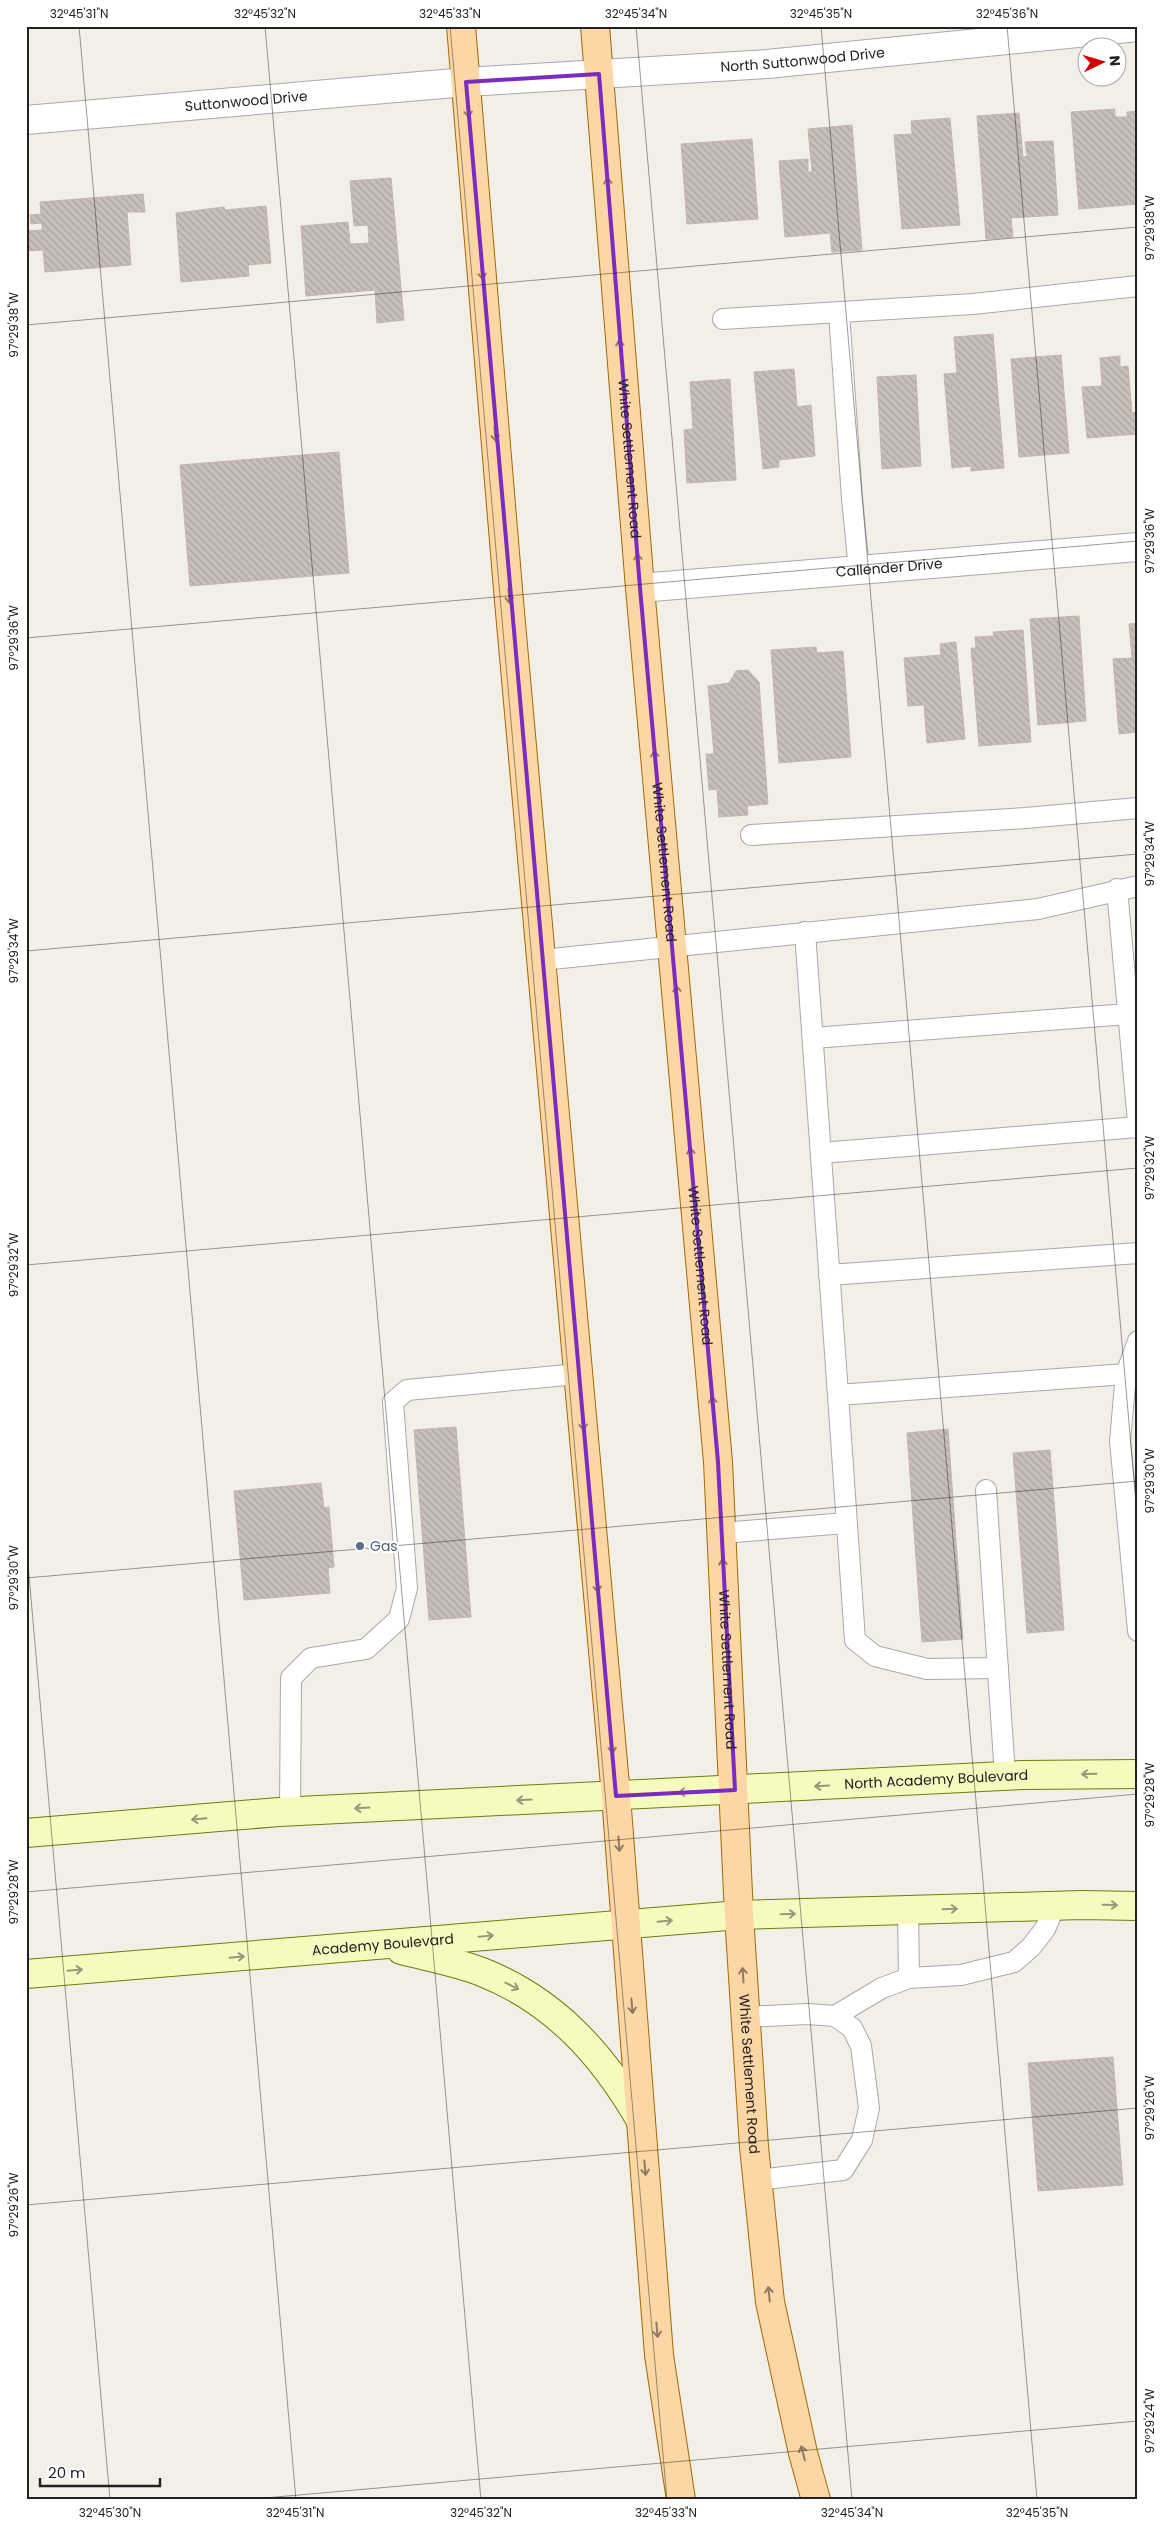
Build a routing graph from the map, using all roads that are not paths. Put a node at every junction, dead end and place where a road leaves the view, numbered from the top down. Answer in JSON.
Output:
{"nodes":[{"id":1,"x":462,"y":26,"type":"edge"},
{"id":2,"x":595,"y":26,"type":"edge"},
{"id":3,"x":1138,"y":27,"type":"edge"},
{"id":4,"x":599,"y":74,"type":"junction"},
{"id":5,"x":466,"y":82,"type":"junction"},
{"id":6,"x":26,"y":120,"type":"edge"},
{"id":7,"x":1138,"y":286,"type":"edge"},
{"id":8,"x":839,"y":313,"type":"junction"},
{"id":9,"x":723,"y":319,"type":"dead end"},
{"id":10,"x":1138,"y":547,"type":"edge"},
{"id":11,"x":859,"y":570,"type":"junction"},
{"id":12,"x":640,"y":588,"type":"junction"},
{"id":13,"x":1138,"y":808,"type":"edge"},
{"id":14,"x":752,"y":836,"type":"dead end"},
{"id":15,"x":1138,"y":886,"type":"edge"},
{"id":16,"x":1117,"y":889,"type":"junction"},
{"id":17,"x":805,"y":932,"type":"junction"},
{"id":18,"x":672,"y":946,"type":"junction"},
{"id":19,"x":542,"y":960,"type":"junction"},
{"id":20,"x":1128,"y":1014,"type":"junction"},
{"id":21,"x":813,"y":1038,"type":"junction"},
{"id":22,"x":1138,"y":1122,"type":"edge"},
{"id":23,"x":1138,"y":1127,"type":"edge"},
{"id":24,"x":821,"y":1153,"type":"junction"},
{"id":25,"x":1138,"y":1253,"type":"edge"},
{"id":26,"x":829,"y":1275,"type":"junction"},
{"id":27,"x":1138,"y":1341,"type":"edge"},
{"id":28,"x":578,"y":1374,"type":"junction"},
{"id":29,"x":1126,"y":1374,"type":"junction"},
{"id":30,"x":838,"y":1395,"type":"junction"},
{"id":31,"x":986,"y":1490,"type":"dead end"},
{"id":32,"x":846,"y":1523,"type":"junction"},
{"id":33,"x":722,"y":1532,"type":"junction"},
{"id":34,"x":1138,"y":1631,"type":"edge"},
{"id":35,"x":998,"y":1668,"type":"junction"},
{"id":36,"x":1138,"y":1774,"type":"edge"},
{"id":37,"x":1005,"y":1776,"type":"junction"},
{"id":38,"x":735,"y":1790,"type":"junction"},
{"id":39,"x":616,"y":1796,"type":"junction"},
{"id":40,"x":290,"y":1812,"type":"junction"},
{"id":41,"x":26,"y":1833,"type":"edge"},
{"id":42,"x":1055,"y":1906,"type":"junction"},
{"id":43,"x":1138,"y":1906,"type":"edge"},
{"id":44,"x":908,"y":1910,"type":"junction"},
{"id":45,"x":739,"y":1915,"type":"junction"},
{"id":46,"x":625,"y":1925,"type":"junction"},
{"id":47,"x":382,"y":1945,"type":"junction"},
{"id":48,"x":26,"y":1974,"type":"edge"},
{"id":49,"x":909,"y":1978,"type":"junction"},
{"id":50,"x":835,"y":2016,"type":"junction"},
{"id":51,"x":745,"y":2017,"type":"junction"},
{"id":52,"x":641,"y":2121,"type":"junction"},
{"id":53,"x":758,"y":2180,"type":"junction"},
{"id":54,"x":680,"y":2500,"type":"edge"},
{"id":55,"x":816,"y":2500,"type":"edge"}],
"edges":[{"from":1,"to":5,"type":"main road"},
{"from":2,"to":4,"type":"main road","name":"White Settlement Road"},
{"from":3,"to":4,"type":"street","name":"North Suttonwood Drive"},
{"from":4,"to":5,"type":"street","name":"North Suttonwood Drive"},
{"from":12,"to":4,"type":"main road","name":"White Settlement Road","one_way":true},
{"from":5,"to":6,"type":"street","name":"Suttonwood Drive"},
{"from":5,"to":19,"type":"main road","one_way":true},
{"from":7,"to":8,"type":"lane"},
{"from":8,"to":9,"type":"lane"},
{"from":8,"to":11,"type":"lane"},
{"from":10,"to":11,"type":"street","name":"Callender Drive"},
{"from":11,"to":12,"type":"street","name":"Callender Drive"},
{"from":18,"to":12,"type":"main road","name":"White Settlement Road","one_way":true},
{"from":13,"to":14,"type":"lane"},
{"from":15,"to":16,"type":"lane"},
{"from":16,"to":17,"type":"lane"},
{"from":16,"to":20,"type":"lane"},
{"from":17,"to":18,"type":"lane"},
{"from":17,"to":21,"type":"lane"},
{"from":18,"to":19,"type":"lane"},
{"from":33,"to":18,"type":"main road","name":"White Settlement Road","one_way":true},
{"from":19,"to":28,"type":"main road"},
{"from":20,"to":21,"type":"lane"},
{"from":20,"to":22,"type":"lane"},
{"from":21,"to":24,"type":"lane"},
{"from":23,"to":24,"type":"lane"},
{"from":24,"to":26,"type":"lane"},
{"from":25,"to":26,"type":"lane"},
{"from":26,"to":30,"type":"lane"},
{"from":27,"to":29,"type":"lane"},
{"from":28,"to":39,"type":"main road","one_way":true},
{"from":28,"to":40,"type":"lane"},
{"from":29,"to":30,"type":"lane"},
{"from":29,"to":34,"type":"lane"},
{"from":30,"to":32,"type":"lane"},
{"from":31,"to":35,"type":"lane"},
{"from":32,"to":33,"type":"lane"},
{"from":32,"to":35,"type":"lane"},
{"from":38,"to":33,"type":"main road","name":"White Settlement Road","one_way":true},
{"from":35,"to":37,"type":"lane"},
{"from":36,"to":37,"type":"main road","name":"North Academy Boulevard","one_way":true},
{"from":37,"to":38,"type":"main road","name":"North Academy Boulevard","one_way":true},
{"from":38,"to":39,"type":"main road","one_way":true},
{"from":38,"to":45,"type":"main road","name":"White Settlement Road"},
{"from":39,"to":40,"type":"main road","one_way":true},
{"from":39,"to":46,"type":"main road","one_way":true},
{"from":40,"to":41,"type":"main road","one_way":true},
{"from":42,"to":43,"type":"main road","one_way":true},
{"from":44,"to":42,"type":"main road","one_way":true},
{"from":42,"to":49,"type":"lane"},
{"from":45,"to":44,"type":"main road","one_way":true},
{"from":44,"to":49,"type":"lane"},
{"from":46,"to":45,"type":"main road","name":"Academy Boulevard","one_way":true},
{"from":51,"to":45,"type":"main road","name":"White Settlement Road","one_way":true},
{"from":47,"to":46,"type":"main road","name":"Academy Boulevard","one_way":true},
{"from":46,"to":52,"type":"main road","one_way":true},
{"from":48,"to":47,"type":"main road","name":"Academy Boulevard","one_way":true},
{"from":47,"to":52,"type":"main road","one_way":true},
{"from":49,"to":50,"type":"lane"},
{"from":50,"to":51,"type":"lane"},
{"from":50,"to":53,"type":"lane"},
{"from":51,"to":53,"type":"main road","name":"White Settlement Road"},
{"from":52,"to":54,"type":"main road","one_way":true},
{"from":55,"to":53,"type":"main road","name":"White Settlement Road","one_way":true}]}
